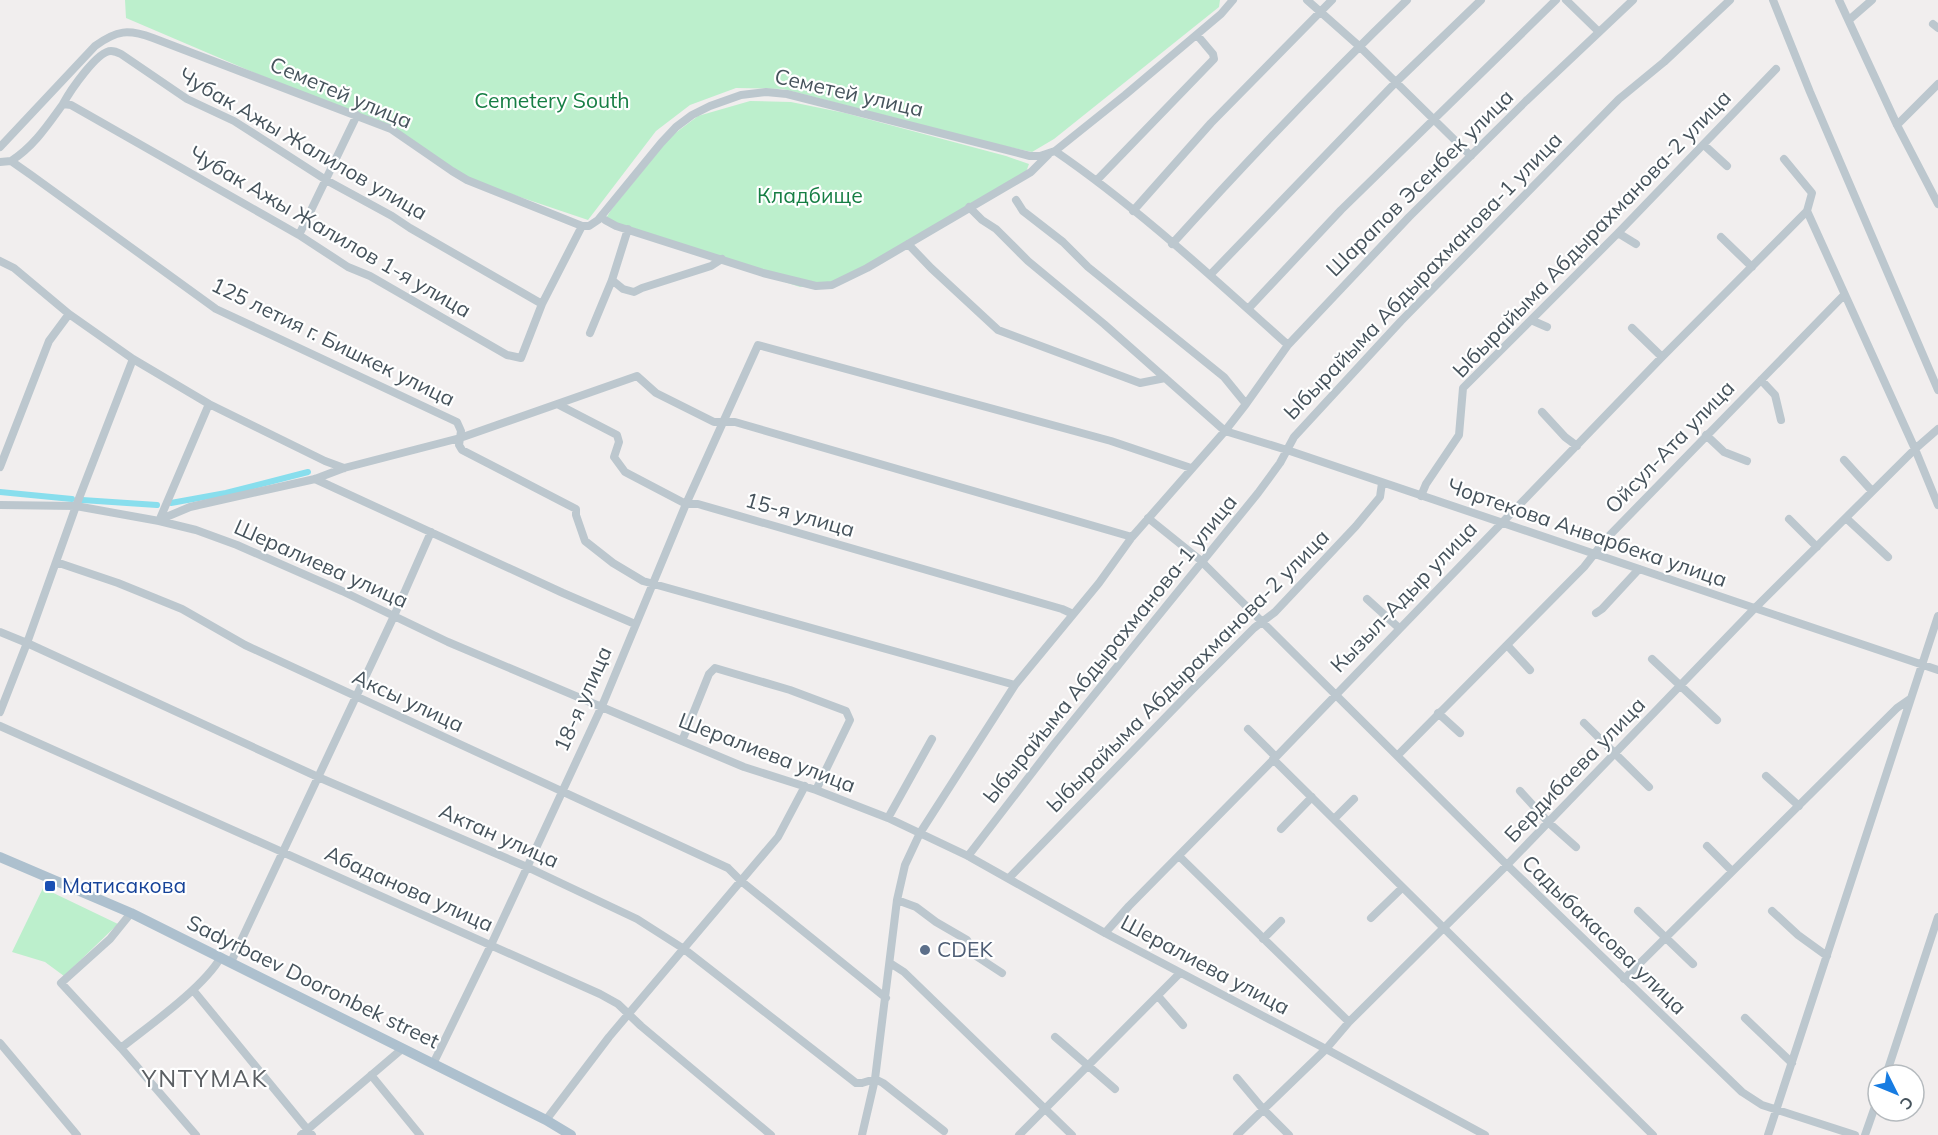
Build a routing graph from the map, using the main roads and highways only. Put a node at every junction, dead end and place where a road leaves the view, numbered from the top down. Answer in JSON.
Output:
{"nodes":[{"id":1,"x":0,"y":857,"type":"edge"},
{"id":2,"x":568,"y":1134,"type":"edge"}],
"edges":[{"from":1,"to":2,"type":"main road","name":"Sadyrbaev Dooronbek street"}]}
